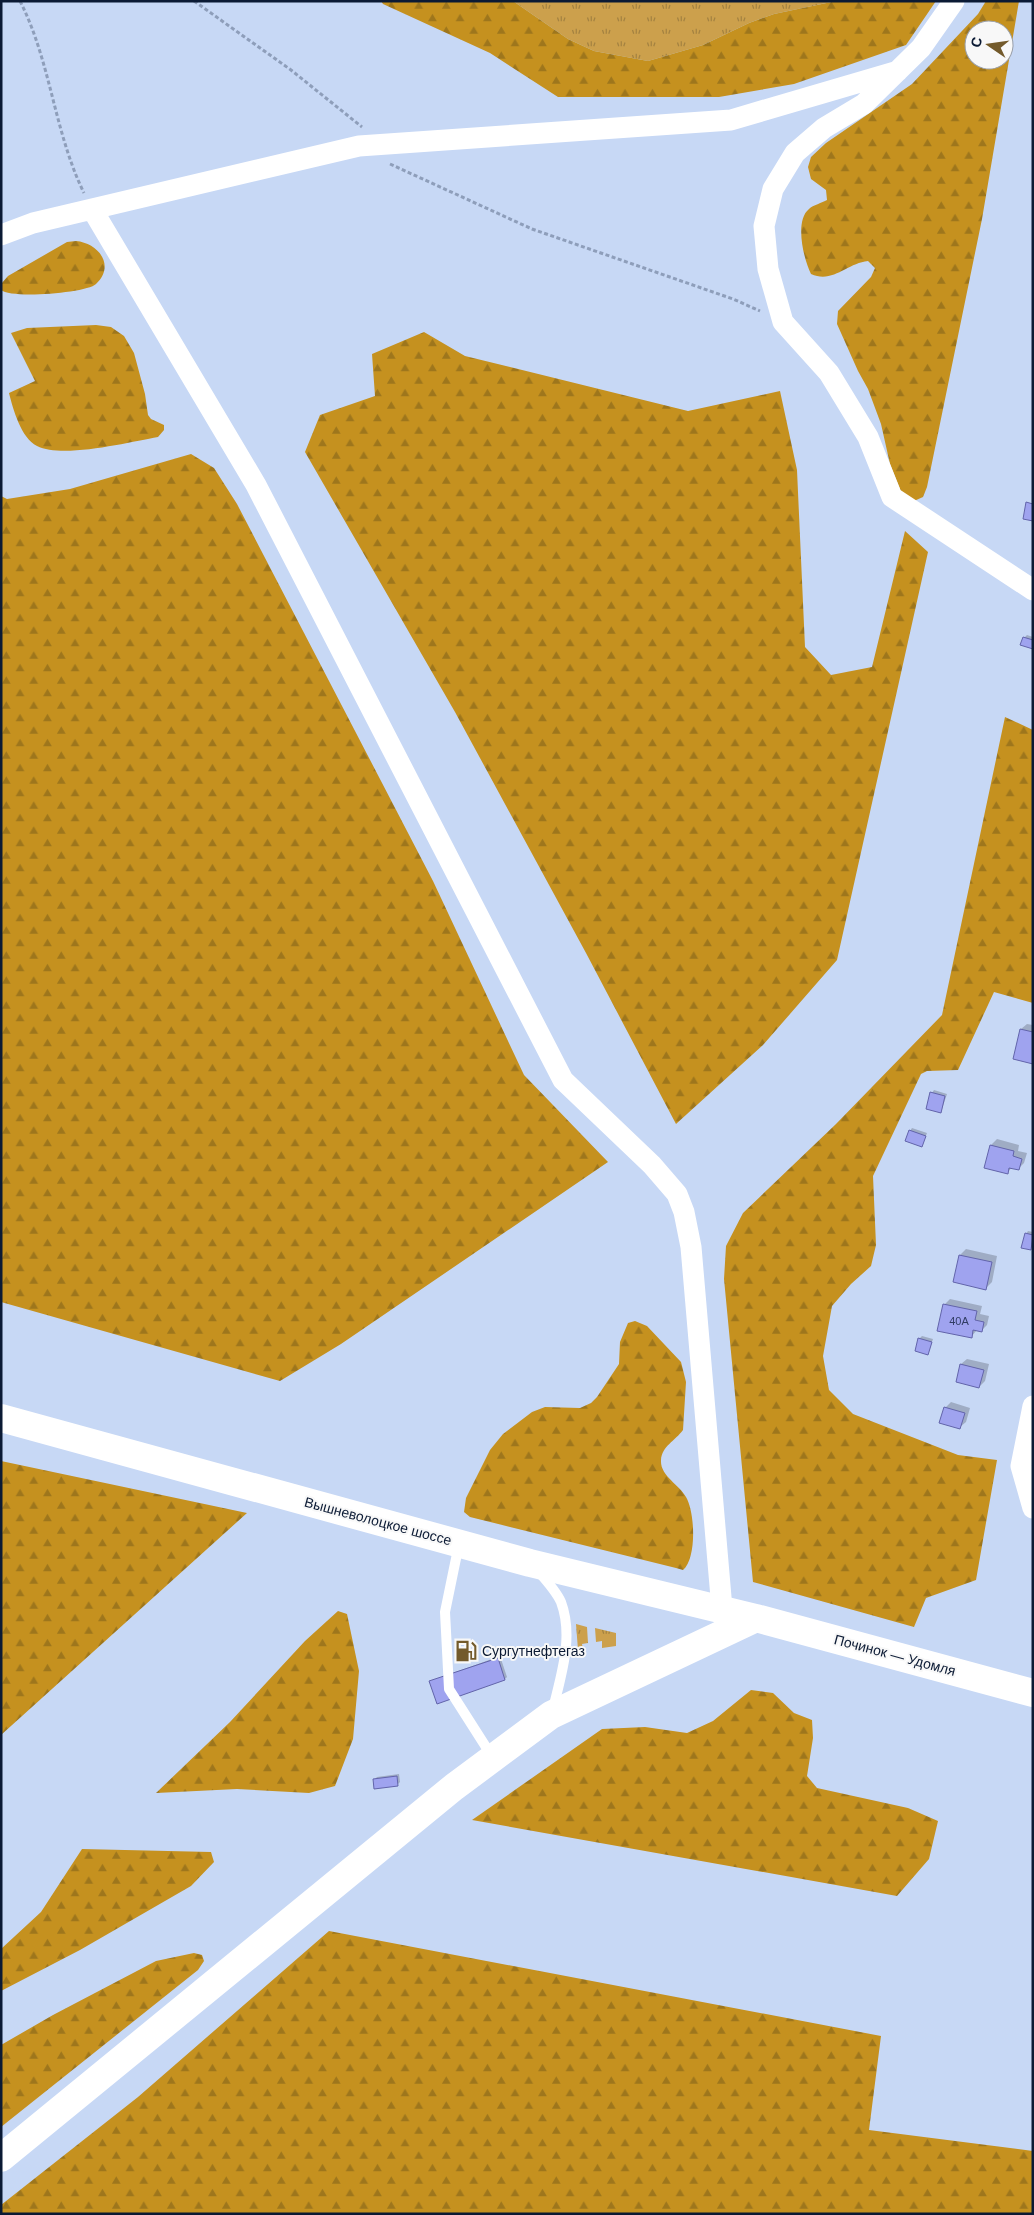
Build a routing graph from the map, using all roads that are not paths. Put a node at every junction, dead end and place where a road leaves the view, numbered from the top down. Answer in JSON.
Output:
{"nodes":[{"id":1,"x":954,"y":1,"type":"edge"},
{"id":2,"x":898,"y":71,"type":"junction"},
{"id":3,"x":92,"y":209,"type":"junction"},
{"id":4,"x":1,"y":235,"type":"edge"},
{"id":5,"x":1033,"y":590,"type":"edge"},
{"id":6,"x":1033,"y":1406,"type":"edge"},
{"id":7,"x":1,"y":1418,"type":"edge"},
{"id":8,"x":1033,"y":1508,"type":"edge"},
{"id":9,"x":460,"y":1543,"type":"junction"},
{"id":10,"x":530,"y":1562,"type":"junction"},
{"id":11,"x":722,"y":1609,"type":"junction"},
{"id":12,"x":756,"y":1618,"type":"junction"},
{"id":13,"x":1033,"y":1693,"type":"edge"},
{"id":14,"x":551,"y":1715,"type":"junction"},
{"id":15,"x":493,"y":1758,"type":"junction"},
{"id":16,"x":1,"y":2158,"type":"edge"}],
"edges":[{"from":1,"to":2,"type":"street"},
{"from":2,"to":3,"type":"street"},
{"from":2,"to":5,"type":"street"},
{"from":3,"to":4,"type":"street"},
{"from":3,"to":11,"type":"street"},
{"from":6,"to":8,"type":"street"},
{"from":7,"to":9,"type":"main road","name":"Вышневолоцкое шоссе"},
{"from":9,"to":10,"type":"main road","name":"Вышневолоцкое шоссе"},
{"from":9,"to":15,"type":"lane"},
{"from":10,"to":11,"type":"main road","name":"Вышневолоцкое шоссе"},
{"from":10,"to":14,"type":"lane"},
{"from":11,"to":12,"type":"main road","name":"Вышневолоцкое шоссе"},
{"from":12,"to":13,"type":"main road","name":"Починок — Удомля"},
{"from":12,"to":14,"type":"main road"},
{"from":14,"to":15,"type":"main road"},
{"from":15,"to":16,"type":"main road"}]}
